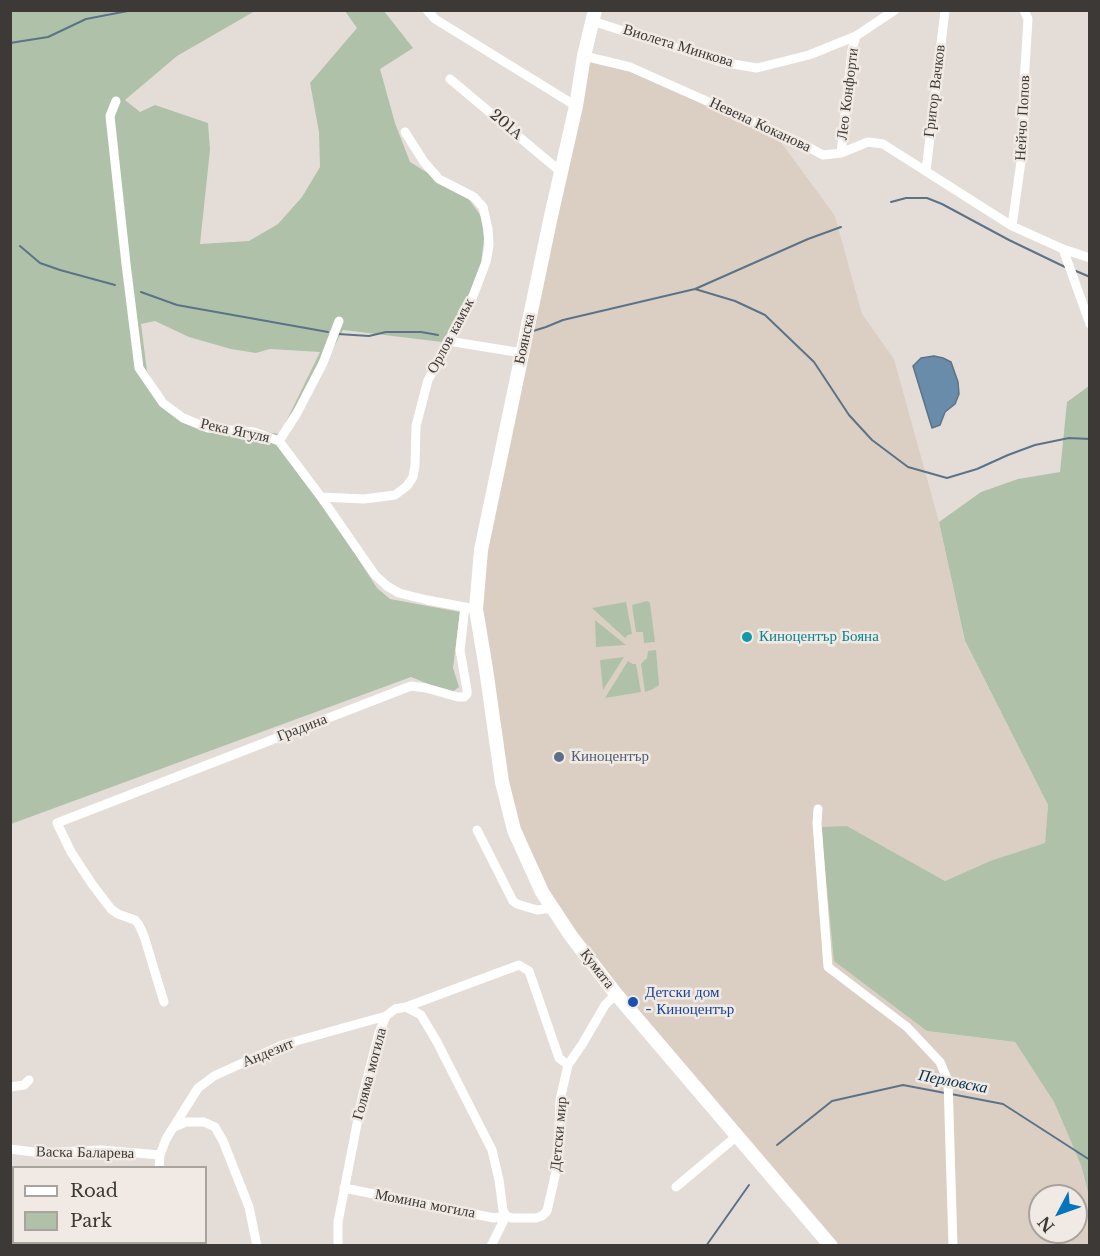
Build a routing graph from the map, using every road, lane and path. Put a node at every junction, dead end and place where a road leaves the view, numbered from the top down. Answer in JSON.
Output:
{"nodes":[{"id":1,"x":427,"y":10,"type":"edge"},
{"id":2,"x":895,"y":10,"type":"edge"},
{"id":3,"x":945,"y":10,"type":"edge"},
{"id":4,"x":1024,"y":10,"type":"edge"},
{"id":5,"x":593,"y":16,"type":"edge"},
{"id":6,"x":856,"y":36,"type":"junction"},
{"id":7,"x":584,"y":56,"type":"junction"},
{"id":8,"x":450,"y":79,"type":"dead end"},
{"id":9,"x":116,"y":100,"type":"dead end"},
{"id":10,"x":576,"y":106,"type":"junction"},
{"id":11,"x":405,"y":132,"type":"dead end"},
{"id":12,"x":841,"y":153,"type":"junction"},
{"id":13,"x":926,"y":171,"type":"junction"},
{"id":14,"x":561,"y":172,"type":"junction"},
{"id":15,"x":1012,"y":226,"type":"junction"},
{"id":16,"x":1063,"y":249,"type":"junction"},
{"id":17,"x":1089,"y":258,"type":"edge"},
{"id":18,"x":339,"y":321,"type":"dead end"},
{"id":19,"x":1089,"y":324,"type":"edge"},
{"id":20,"x":448,"y":341,"type":"junction"},
{"id":21,"x":522,"y":353,"type":"junction"},
{"id":22,"x":279,"y":441,"type":"junction"},
{"id":23,"x":321,"y":497,"type":"junction"},
{"id":24,"x":471,"y":608,"type":"junction"},
{"id":25,"x":486,"y":669,"type":"joint"},
{"id":26,"x":818,"y":809,"type":"dead end"},
{"id":27,"x":477,"y":830,"type":"dead end"},
{"id":28,"x":552,"y":908,"type":"junction"},
{"id":29,"x":616,"y":994,"type":"junction"},
{"id":30,"x":164,"y":1002,"type":"dead end"},
{"id":31,"x":406,"y":1007,"type":"junction"},
{"id":32,"x":386,"y":1016,"type":"junction"},
{"id":33,"x":568,"y":1065,"type":"junction"},
{"id":34,"x":29,"y":1080,"type":"dead end"},
{"id":35,"x":10,"y":1087,"type":"edge"},
{"id":36,"x":174,"y":1126,"type":"junction"},
{"id":37,"x":738,"y":1136,"type":"junction"},
{"id":38,"x":10,"y":1149,"type":"edge"},
{"id":39,"x":160,"y":1155,"type":"junction"},
{"id":40,"x":159,"y":1166,"type":"edge"},
{"id":41,"x":676,"y":1187,"type":"dead end"},
{"id":42,"x":344,"y":1188,"type":"junction"},
{"id":43,"x":506,"y":1216,"type":"junction"},
{"id":44,"x":257,"y":1245,"type":"edge"},
{"id":45,"x":338,"y":1245,"type":"edge"},
{"id":46,"x":491,"y":1245,"type":"edge"},
{"id":47,"x":831,"y":1245,"type":"edge"},
{"id":48,"x":952,"y":1245,"type":"edge"}],
"edges":[{"from":1,"to":10,"type":"street"},
{"from":2,"to":6,"type":"street","name":"Виолета Минкова"},
{"from":3,"to":13,"type":"street","name":"Григор Вачков"},
{"from":4,"to":15,"type":"street","name":"Нейчо Попов"},
{"from":5,"to":6,"type":"street","name":"Виолета Минкова"},
{"from":5,"to":7,"type":"main road","name":"Боянска"},
{"from":6,"to":12,"type":"street","name":"Лео Конфорти"},
{"from":7,"to":10,"type":"main road","name":"Боянска"},
{"from":7,"to":12,"type":"street","name":"Невена Коканова"},
{"from":8,"to":14,"type":"street","name":"201А"},
{"from":9,"to":22,"type":"street","name":"Река Ягуля"},
{"from":10,"to":14,"type":"main road","name":"Боянска"},
{"from":11,"to":20,"type":"street","name":"Орлов камък"},
{"from":12,"to":13,"type":"street","name":"Невена Коканова"},
{"from":13,"to":15,"type":"street","name":"Невена Коканова"},
{"from":14,"to":21,"type":"main road","name":"Боянска"},
{"from":15,"to":16,"type":"street","name":"Невена Коканова"},
{"from":16,"to":17,"type":"street","name":"Невена Коканова"},
{"from":16,"to":19,"type":"street"},
{"from":18,"to":22,"type":"street"},
{"from":20,"to":21,"type":"street"},
{"from":20,"to":23,"type":"street","name":"Орлов камък"},
{"from":21,"to":24,"type":"main road","name":"Боянска"},
{"from":22,"to":23,"type":"street","name":"Река Ягуля"},
{"from":23,"to":24,"type":"street","name":"Река Ягуля"},
{"from":24,"to":25,"type":"main road","name":"Боянска"},
{"from":24,"to":30,"type":"street","name":"Градина"},
{"from":25,"to":28,"type":"main road","name":"Кумата"},
{"from":26,"to":48,"type":"street"},
{"from":27,"to":28,"type":"street"},
{"from":28,"to":29,"type":"main road","name":"Кумата"},
{"from":29,"to":33,"type":"street","name":"Детски мир"},
{"from":29,"to":37,"type":"main road","name":"Кумата"},
{"from":31,"to":32,"type":"street","name":"Голяма могила"},
{"from":31,"to":33,"type":"street"},
{"from":31,"to":43,"type":"street"},
{"from":32,"to":36,"type":"street","name":"Андезит"},
{"from":32,"to":42,"type":"street","name":"Голяма могила"},
{"from":33,"to":43,"type":"street","name":"Детски мир"},
{"from":34,"to":35,"type":"street"},
{"from":36,"to":39,"type":"street"},
{"from":36,"to":44,"type":"street"},
{"from":37,"to":41,"type":"street"},
{"from":37,"to":47,"type":"main road","name":"Кумата"},
{"from":38,"to":39,"type":"street","name":"Васка Баларева"},
{"from":39,"to":40,"type":"street"},
{"from":42,"to":43,"type":"street","name":"Момина могила"},
{"from":42,"to":45,"type":"street","name":"Голяма могила"},
{"from":43,"to":46,"type":"street"}]}
